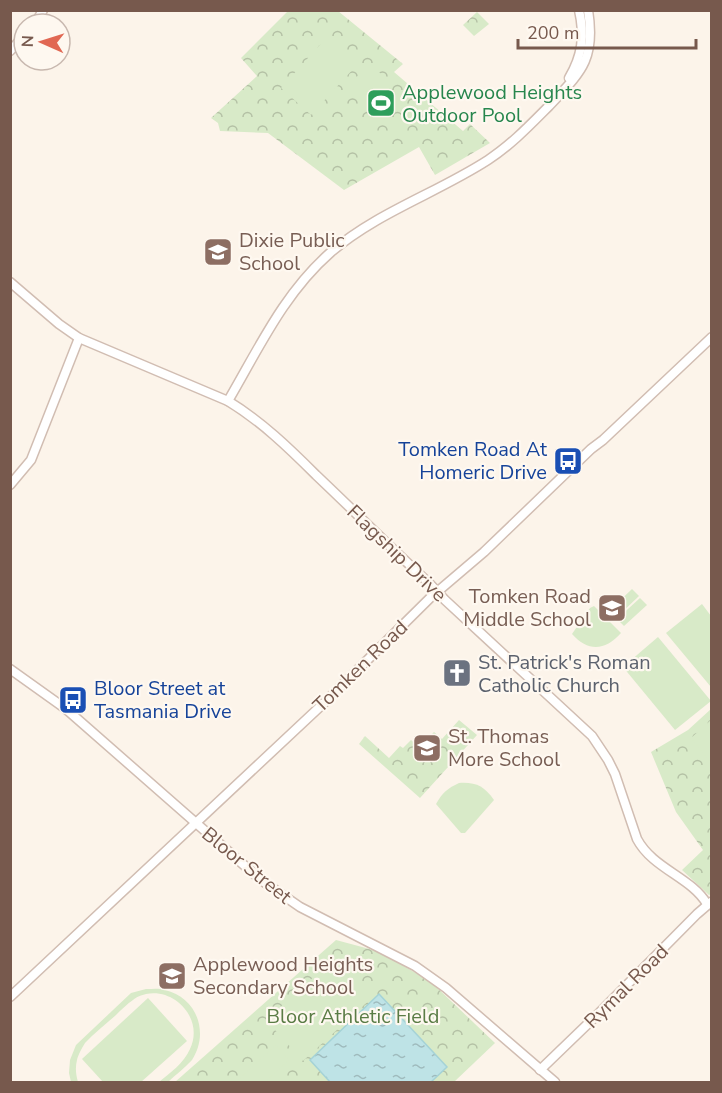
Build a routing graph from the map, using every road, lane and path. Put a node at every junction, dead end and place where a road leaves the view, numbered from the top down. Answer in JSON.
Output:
{"nodes":[{"id":1,"x":579,"y":10,"type":"edge"},
{"id":2,"x":588,"y":10,"type":"edge"},
{"id":3,"x":566,"y":87,"type":"junction"},
{"id":4,"x":10,"y":282,"type":"edge"},
{"id":5,"x":711,"y":337,"type":"edge"},
{"id":6,"x":79,"y":338,"type":"junction"},
{"id":7,"x":228,"y":401,"type":"junction"},
{"id":8,"x":10,"y":485,"type":"edge"},
{"id":9,"x":437,"y":592,"type":"junction"},
{"id":10,"x":10,"y":669,"type":"edge"},
{"id":11,"x":196,"y":824,"type":"junction"},
{"id":12,"x":709,"y":903,"type":"edge"},
{"id":13,"x":10,"y":997,"type":"edge"},
{"id":14,"x":540,"y":1070,"type":"junction"},
{"id":15,"x":555,"y":1083,"type":"edge"}],
"edges":[{"from":1,"to":3,"type":"street"},
{"from":2,"to":3,"type":"street"},
{"from":3,"to":7,"type":"street"},
{"from":4,"to":6,"type":"street","name":"Flagship Drive"},
{"from":5,"to":9,"type":"street","name":"Tomken Road"},
{"from":6,"to":7,"type":"street","name":"Flagship Drive"},
{"from":6,"to":8,"type":"street"},
{"from":7,"to":9,"type":"street","name":"Flagship Drive"},
{"from":9,"to":11,"type":"street","name":"Tomken Road"},
{"from":9,"to":12,"type":"street","name":"Flagship Drive"},
{"from":10,"to":11,"type":"street","name":"Bloor Street"},
{"from":11,"to":13,"type":"street","name":"Tomken Road"},
{"from":11,"to":14,"type":"street","name":"Bloor Street"},
{"from":12,"to":14,"type":"street","name":"Rymal Road"},
{"from":14,"to":15,"type":"street","name":"Bloor Street"}]}
